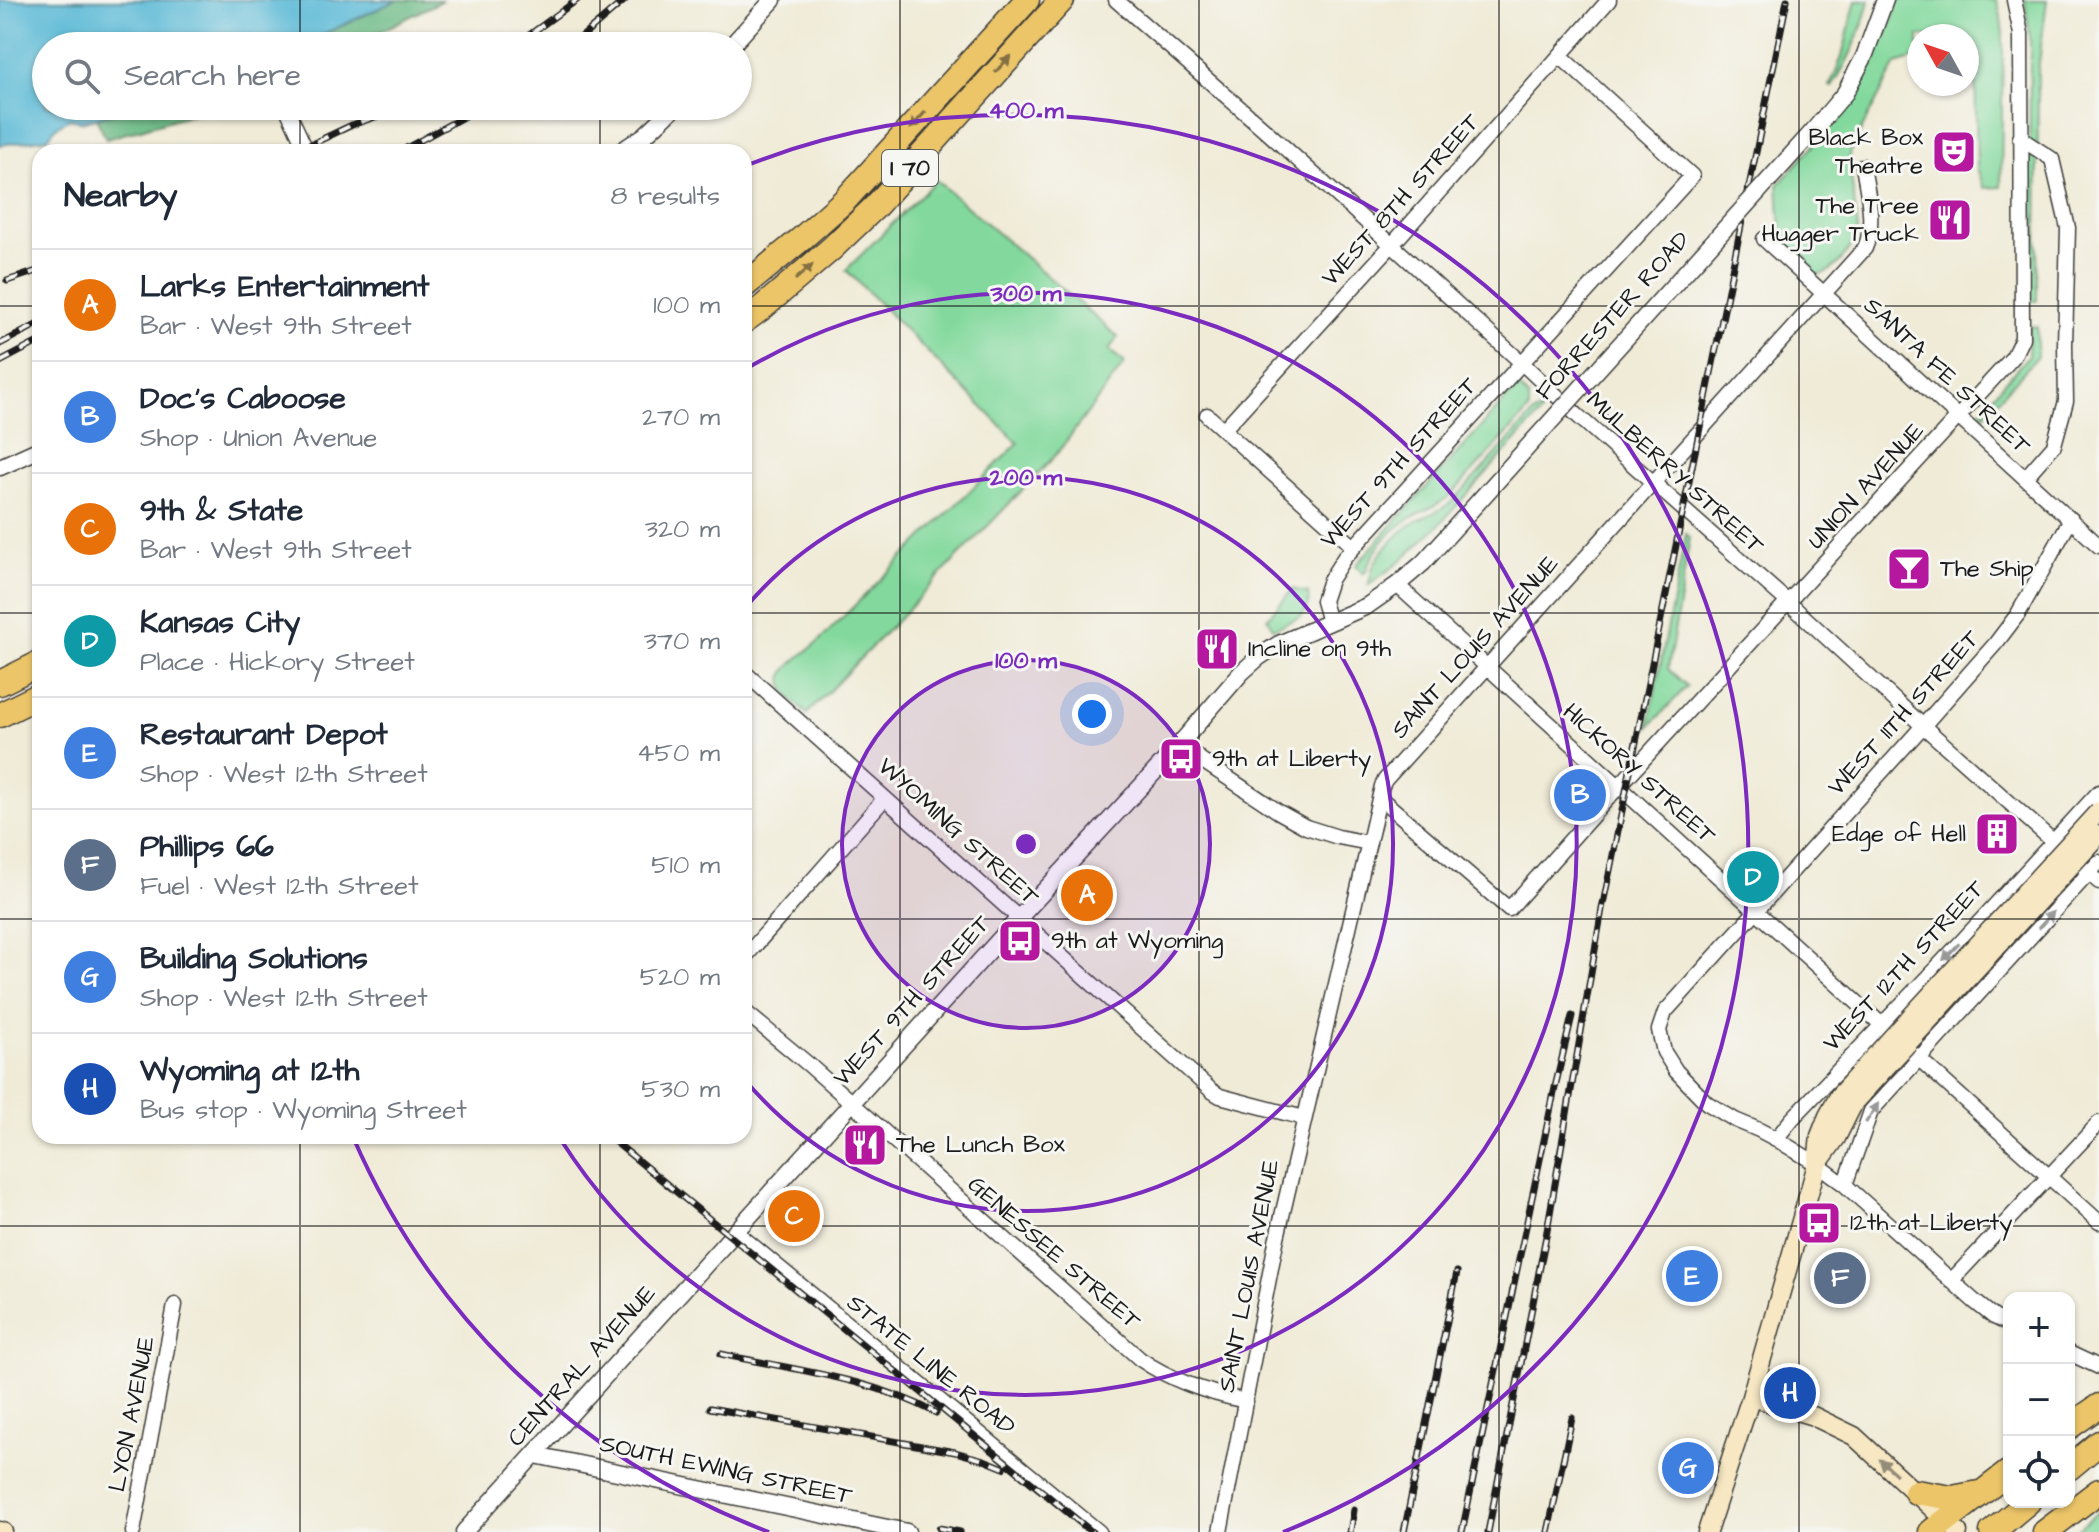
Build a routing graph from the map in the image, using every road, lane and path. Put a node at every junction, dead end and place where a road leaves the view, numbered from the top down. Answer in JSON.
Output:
{"nodes":[{"id":1,"x":773,"y":0,"type":"edge"},
{"id":2,"x":1027,"y":0,"type":"edge"},
{"id":3,"x":1062,"y":0,"type":"edge"},
{"id":4,"x":1116,"y":0,"type":"edge"},
{"id":5,"x":1609,"y":0,"type":"edge"},
{"id":6,"x":1885,"y":0,"type":"edge"},
{"id":7,"x":2014,"y":0,"type":"edge"},
{"id":8,"x":744,"y":32,"type":"edge"},
{"id":9,"x":1560,"y":56,"type":"junction"},
{"id":10,"x":292,"y":120,"type":"edge"},
{"id":11,"x":661,"y":120,"type":"edge"},
{"id":12,"x":2020,"y":138,"type":"junction"},
{"id":13,"x":303,"y":144,"type":"edge"},
{"id":14,"x":632,"y":144,"type":"edge"},
{"id":15,"x":1863,"y":166,"type":"dead end"},
{"id":16,"x":1764,"y":239,"type":"dead end"},
{"id":17,"x":1391,"y":245,"type":"junction"},
{"id":18,"x":752,"y":279,"type":"edge"},
{"id":19,"x":1825,"y":294,"type":"junction"},
{"id":20,"x":752,"y":315,"type":"edge"},
{"id":21,"x":1521,"y":362,"type":"junction"},
{"id":22,"x":1207,"y":415,"type":"dead end"},
{"id":23,"x":1959,"y":417,"type":"junction"},
{"id":24,"x":1224,"y":429,"type":"junction"},
{"id":25,"x":32,"y":453,"type":"edge"},
{"id":26,"x":0,"y":467,"type":"edge"},
{"id":27,"x":2025,"y":478,"type":"junction"},
{"id":28,"x":1653,"y":482,"type":"junction"},
{"id":29,"x":2071,"y":519,"type":"junction"},
{"id":30,"x":1353,"y":546,"type":"junction"},
{"id":31,"x":2099,"y":546,"type":"edge"},
{"id":32,"x":1397,"y":585,"type":"junction"},
{"id":33,"x":1789,"y":603,"type":"junction"},
{"id":34,"x":1329,"y":622,"type":"junction"},
{"id":35,"x":1488,"y":666,"type":"junction"},
{"id":36,"x":32,"y":667,"type":"edge"},
{"id":37,"x":752,"y":679,"type":"edge"},
{"id":38,"x":0,"y":683,"type":"edge"},
{"id":39,"x":32,"y":699,"type":"edge"},
{"id":40,"x":0,"y":715,"type":"edge"},
{"id":41,"x":1923,"y":726,"type":"junction"},
{"id":42,"x":1181,"y":743,"type":"junction"},
{"id":43,"x":1618,"y":787,"type":"junction"},
{"id":44,"x":2099,"y":792,"type":"edge"},
{"id":45,"x":1380,"y":798,"type":"junction"},
{"id":46,"x":884,"y":799,"type":"junction"},
{"id":47,"x":2099,"y":811,"type":"edge"},
{"id":48,"x":2099,"y":835,"type":"edge"},
{"id":49,"x":2053,"y":841,"type":"junction"},
{"id":50,"x":1369,"y":843,"type":"junction"},
{"id":51,"x":2059,"y":868,"type":"dead end"},
{"id":52,"x":2096,"y":872,"type":"edge"},
{"id":53,"x":1755,"y":910,"type":"junction"},
{"id":54,"x":1018,"y":919,"type":"junction"},
{"id":55,"x":752,"y":949,"type":"edge"},
{"id":56,"x":752,"y":1018,"type":"edge"},
{"id":57,"x":1882,"y":1023,"type":"junction"},
{"id":58,"x":1900,"y":1041,"type":"junction"},
{"id":59,"x":1920,"y":1059,"type":"junction"},
{"id":60,"x":1879,"y":1062,"type":"junction"},
{"id":61,"x":852,"y":1104,"type":"junction"},
{"id":62,"x":1304,"y":1118,"type":"junction"},
{"id":63,"x":2099,"y":1123,"type":"edge"},
{"id":64,"x":1776,"y":1139,"type":"junction"},
{"id":65,"x":1817,"y":1164,"type":"junction"},
{"id":66,"x":2049,"y":1177,"type":"junction"},
{"id":67,"x":1845,"y":1185,"type":"junction"},
{"id":68,"x":2099,"y":1222,"type":"edge"},
{"id":69,"x":736,"y":1232,"type":"junction"},
{"id":70,"x":1951,"y":1281,"type":"junction"},
{"id":71,"x":175,"y":1305,"type":"dead end"},
{"id":72,"x":2003,"y":1321,"type":"edge"},
{"id":73,"x":2075,"y":1356,"type":"edge"},
{"id":74,"x":2099,"y":1367,"type":"edge"},
{"id":75,"x":1751,"y":1397,"type":"junction"},
{"id":76,"x":1246,"y":1401,"type":"junction"},
{"id":77,"x":2099,"y":1443,"type":"edge"},
{"id":78,"x":535,"y":1455,"type":"junction"},
{"id":79,"x":2075,"y":1463,"type":"edge"},
{"id":80,"x":2003,"y":1477,"type":"edge"},
{"id":81,"x":2099,"y":1491,"type":"edge"},
{"id":82,"x":1916,"y":1492,"type":"junction"},
{"id":83,"x":1982,"y":1493,"type":"junction"},
{"id":84,"x":2021,"y":1508,"type":"edge"},
{"id":85,"x":1945,"y":1530,"type":"edge"},
{"id":86,"x":133,"y":1532,"type":"edge"},
{"id":87,"x":464,"y":1532,"type":"edge"},
{"id":88,"x":907,"y":1532,"type":"edge"},
{"id":89,"x":1099,"y":1532,"type":"edge"},
{"id":90,"x":1220,"y":1532,"type":"edge"},
{"id":91,"x":1707,"y":1532,"type":"edge"},
{"id":92,"x":1992,"y":1532,"type":"edge"},
{"id":93,"x":2045,"y":1532,"type":"edge"}],
"edges":[{"from":1,"to":8,"type":"street"},
{"from":2,"to":18,"type":"highway","number":"I 70","one_way":true},
{"from":20,"to":3,"type":"highway","number":"I 70","one_way":true},
{"from":4,"to":17,"type":"street","name":"MULBERRY STREET"},
{"from":5,"to":9,"type":"street","name":"WEST 8TH STREET"},
{"from":6,"to":32,"type":"street","name":"FORRESTER ROAD","bridge":true},
{"from":7,"to":12,"type":"street","name":"UNION AVENUE"},
{"from":9,"to":17,"type":"street","name":"WEST 8TH STREET"},
{"from":9,"to":21,"type":"street","name":"WEST 9TH STREET"},
{"from":10,"to":13,"type":"street"},
{"from":11,"to":14,"type":"street"},
{"from":12,"to":23,"type":"street","name":"UNION AVENUE"},
{"from":12,"to":27,"type":"street"},
{"from":15,"to":19,"type":"street","name":"SAINT LOUIS AVENUE"},
{"from":16,"to":19,"type":"street","name":"SANTA FE STREET"},
{"from":17,"to":21,"type":"street","name":"MULBERRY STREET"},
{"from":17,"to":24,"type":"street","name":"WEST 8TH STREET"},
{"from":19,"to":23,"type":"street","name":"SANTA FE STREET"},
{"from":19,"to":28,"type":"street","name":"SAINT LOUIS AVENUE"},
{"from":21,"to":28,"type":"street","name":"MULBERRY STREET"},
{"from":21,"to":30,"type":"street","name":"WEST 9TH STREET"},
{"from":22,"to":24,"type":"street"},
{"from":23,"to":27,"type":"street","name":"SANTA FE STREET"},
{"from":23,"to":33,"type":"street","name":"UNION AVENUE"},
{"from":24,"to":30,"type":"street"},
{"from":25,"to":26,"type":"street"},
{"from":27,"to":29,"type":"street","name":"SANTA FE STREET"},
{"from":28,"to":33,"type":"street","name":"MULBERRY STREET"},
{"from":28,"to":35,"type":"street","name":"SAINT LOUIS AVENUE"},
{"from":29,"to":31,"type":"street","name":"SANTA FE STREET"},
{"from":29,"to":41,"type":"street","name":"WEST 11TH STREET"},
{"from":30,"to":34,"type":"street","name":"WEST 9TH STREET"},
{"from":32,"to":34,"type":"street","name":"FORRESTER ROAD"},
{"from":32,"to":35,"type":"street","name":"HICKORY STREET"},
{"from":33,"to":41,"type":"street","name":"MULBERRY STREET"},
{"from":33,"to":43,"type":"street","name":"UNION AVENUE"},
{"from":34,"to":42,"type":"street","name":"WEST 9TH STREET"},
{"from":35,"to":43,"type":"street","name":"HICKORY STREET"},
{"from":35,"to":45,"type":"street","name":"SAINT LOUIS AVENUE"},
{"from":36,"to":38,"type":"highway"},
{"from":37,"to":46,"type":"street","name":"WYOMING STREET"},
{"from":39,"to":40,"type":"highway"},
{"from":41,"to":49,"type":"street","name":"MULBERRY STREET"},
{"from":41,"to":53,"type":"street","name":"WEST 11TH STREET"},
{"from":42,"to":50,"type":"street"},
{"from":42,"to":54,"type":"street","name":"WEST 9TH STREET"},
{"from":43,"to":45,"type":"street","name":"UNION AVENUE"},
{"from":43,"to":53,"type":"street","name":"HICKORY STREET"},
{"from":44,"to":49,"type":"street","name":"WEST 12TH STREET"},
{"from":45,"to":50,"type":"street","name":"SAINT LOUIS AVENUE"},
{"from":46,"to":54,"type":"street","name":"WYOMING STREET"},
{"from":46,"to":55,"type":"street"},
{"from":47,"to":60,"type":"main road","name":"WEST 12TH STREET","bridge":true},
{"from":48,"to":60,"type":"main road","name":"WEST 12TH STREET","bridge":true},
{"from":49,"to":52,"type":"street","name":"MULBERRY STREET"},
{"from":49,"to":57,"type":"street","name":"WEST 12TH STREET","one_way":true},
{"from":50,"to":62,"type":"street","name":"SAINT LOUIS AVENUE"},
{"from":51,"to":58,"type":"street"},
{"from":59,"to":52,"type":"street","one_way":true},
{"from":53,"to":57,"type":"street","name":"HICKORY STREET"},
{"from":53,"to":64,"type":"street","name":"WEST 11TH STREET"},
{"from":54,"to":61,"type":"street","name":"WEST 9TH STREET"},
{"from":54,"to":62,"type":"street","name":"WYOMING STREET"},
{"from":56,"to":61,"type":"street","name":"GENESSEE STREET"},
{"from":57,"to":58,"type":"street","name":"HICKORY STREET"},
{"from":57,"to":64,"type":"street","name":"WEST 12TH STREET"},
{"from":58,"to":59,"type":"street","name":"HICKORY STREET"},
{"from":59,"to":66,"type":"street","name":"HICKORY STREET"},
{"from":67,"to":59,"type":"street","one_way":true},
{"from":60,"to":65,"type":"main road","name":"WEST 12TH STREET"},
{"from":61,"to":69,"type":"street","name":"WEST 9TH STREET"},
{"from":61,"to":76,"type":"street","name":"GENESSEE STREET"},
{"from":62,"to":76,"type":"street","name":"SAINT LOUIS AVENUE"},
{"from":63,"to":66,"type":"street"},
{"from":64,"to":65,"type":"street"},
{"from":65,"to":67,"type":"street"},
{"from":65,"to":75,"type":"main road","name":"WEST 12TH STREET"},
{"from":66,"to":68,"type":"street","name":"HICKORY STREET"},
{"from":66,"to":70,"type":"street"},
{"from":67,"to":70,"type":"street"},
{"from":69,"to":78,"type":"street","name":"CENTRAL AVENUE"},
{"from":69,"to":89,"type":"street","name":"STATE LINE ROAD"},
{"from":70,"to":72,"type":"street"},
{"from":71,"to":86,"type":"street","name":"LYON AVENUE"},
{"from":73,"to":74,"type":"street"},
{"from":82,"to":75,"type":"main road","one_way":true},
{"from":75,"to":91,"type":"main road","name":"WEST 12TH STREET"},
{"from":76,"to":90,"type":"street","name":"SAINT LOUIS AVENUE"},
{"from":77,"to":79,"type":"highway"},
{"from":78,"to":87,"type":"street","name":"CENTRAL AVENUE"},
{"from":78,"to":88,"type":"street","name":"SOUTH EWING STREET"},
{"from":80,"to":83,"type":"highway"},
{"from":81,"to":93,"type":"highway"},
{"from":82,"to":83,"type":"highway"},
{"from":82,"to":85,"type":"main road"},
{"from":83,"to":85,"type":"highway"},
{"from":84,"to":92,"type":"highway"}]}
